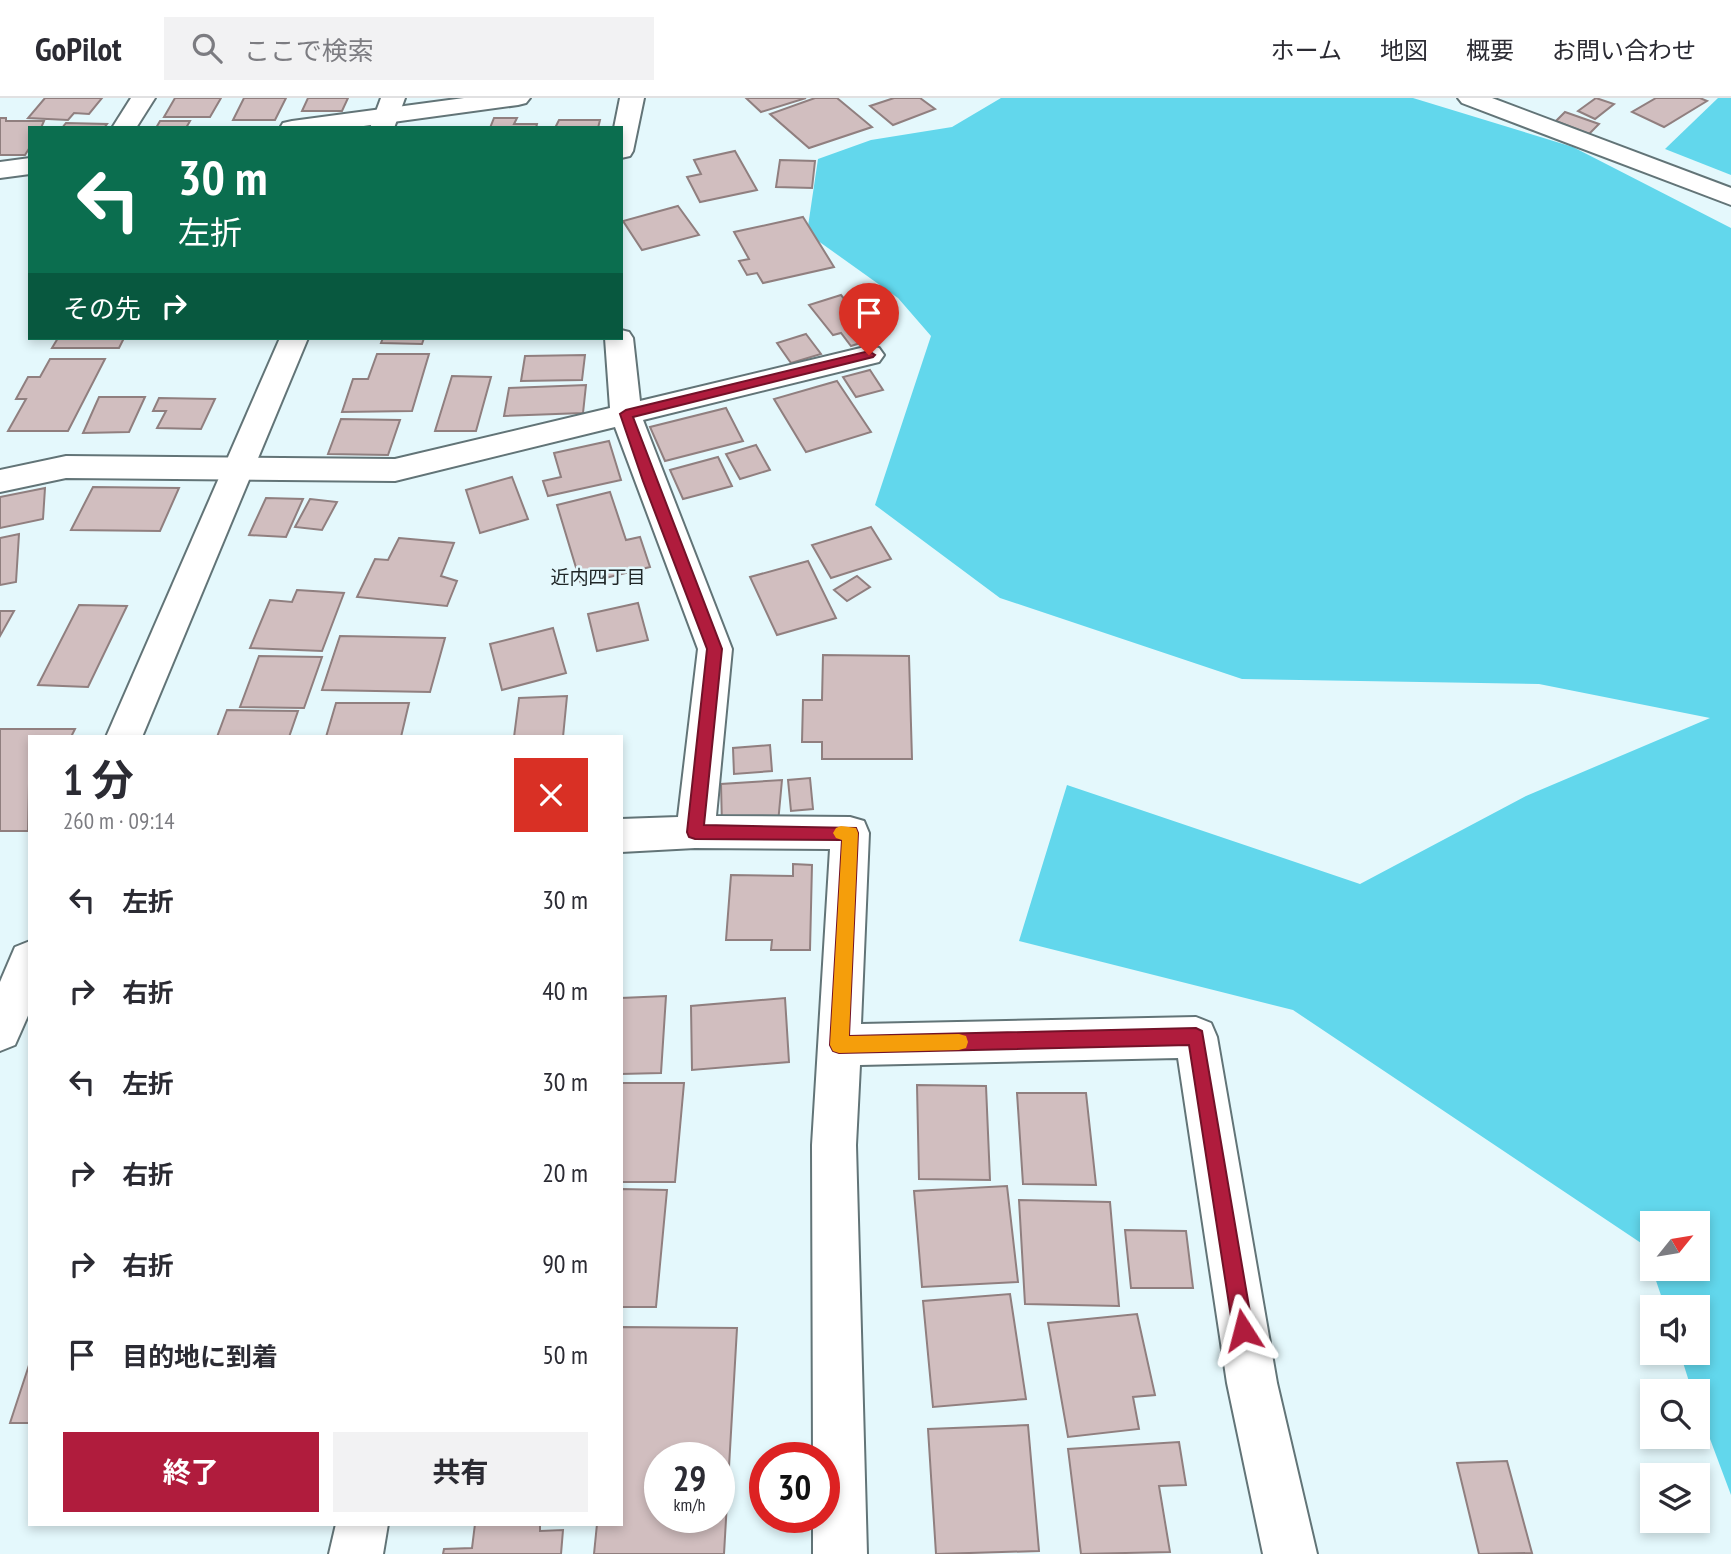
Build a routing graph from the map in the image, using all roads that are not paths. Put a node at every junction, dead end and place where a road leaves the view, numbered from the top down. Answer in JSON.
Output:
{"nodes":[{"id":1,"x":143,"y":98,"type":"edge"},
{"id":2,"x":519,"y":98,"type":"edge"},
{"id":3,"x":632,"y":98,"type":"edge"},
{"id":4,"x":1470,"y":98,"type":"edge"},
{"id":5,"x":387,"y":113,"type":"edge"},
{"id":6,"x":125,"y":126,"type":"edge"},
{"id":7,"x":305,"y":126,"type":"edge"},
{"id":8,"x":623,"y":141,"type":"edge"},
{"id":9,"x":28,"y":166,"type":"edge"},
{"id":10,"x":0,"y":170,"type":"edge"},
{"id":11,"x":1731,"y":197,"type":"edge"},
{"id":12,"x":293,"y":340,"type":"edge"},
{"id":13,"x":619,"y":340,"type":"edge"},
{"id":14,"x":869,"y":355,"type":"dead end"},
{"id":15,"x":626,"y":414,"type":"junction"},
{"id":16,"x":240,"y":467,"type":"junction"},
{"id":17,"x":0,"y":481,"type":"edge"},
{"id":18,"x":125,"y":735,"type":"edge"},
{"id":19,"x":695,"y":832,"type":"junction"},
{"id":20,"x":623,"y":836,"type":"edge"},
{"id":21,"x":28,"y":965,"type":"edge"},
{"id":22,"x":0,"y":1031,"type":"edge"},
{"id":23,"x":839,"y":1045,"type":"junction"},
{"id":24,"x":362,"y":1526,"type":"edge"},
{"id":25,"x":356,"y":1554,"type":"edge"},
{"id":26,"x":840,"y":1554,"type":"edge"},
{"id":27,"x":1290,"y":1554,"type":"edge"}],
"edges":[{"from":1,"to":6,"type":"street"},
{"from":2,"to":5,"type":"street"},
{"from":3,"to":8,"type":"street"},
{"from":4,"to":11,"type":"street"},
{"from":5,"to":7,"type":"street"},
{"from":9,"to":10,"type":"street"},
{"from":12,"to":16,"type":"street"},
{"from":13,"to":15,"type":"street"},
{"from":14,"to":15,"type":"street"},
{"from":15,"to":16,"type":"street"},
{"from":15,"to":19,"type":"street"},
{"from":16,"to":17,"type":"street"},
{"from":16,"to":18,"type":"street"},
{"from":19,"to":20,"type":"street"},
{"from":19,"to":23,"type":"street"},
{"from":21,"to":22,"type":"street"},
{"from":23,"to":26,"type":"street"},
{"from":23,"to":27,"type":"street"},
{"from":24,"to":25,"type":"street"}]}
